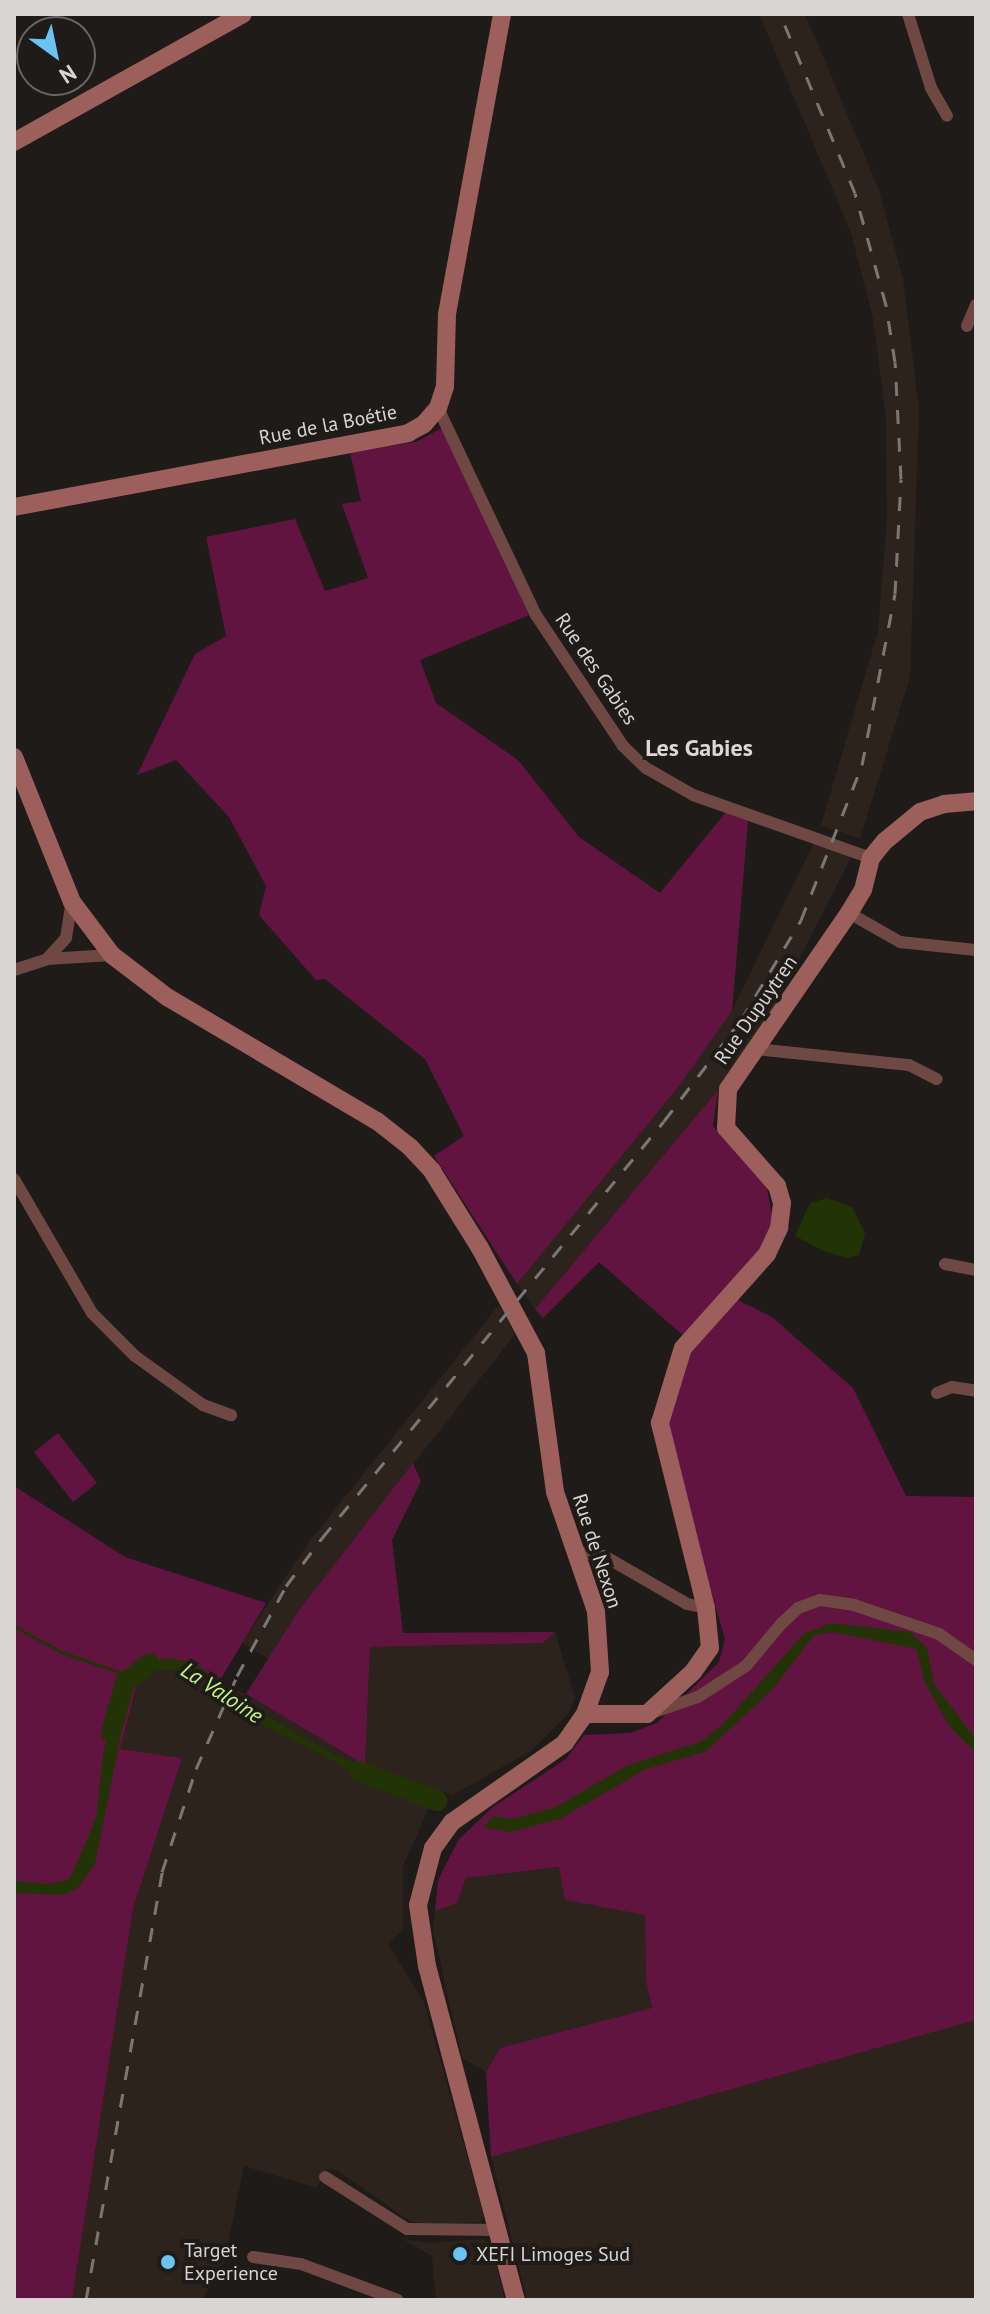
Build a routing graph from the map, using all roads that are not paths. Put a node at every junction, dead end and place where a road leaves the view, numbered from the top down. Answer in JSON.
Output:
{"nodes":[{"id":1,"x":243,"y":14,"type":"edge"},
{"id":2,"x":502,"y":14,"type":"edge"},
{"id":3,"x":908,"y":14,"type":"edge"},
{"id":4,"x":947,"y":116,"type":"dead end"},
{"id":5,"x":14,"y":142,"type":"edge"},
{"id":6,"x":976,"y":305,"type":"edge"},
{"id":7,"x":967,"y":326,"type":"dead end"},
{"id":8,"x":438,"y":408,"type":"junction"},
{"id":9,"x":14,"y":507,"type":"edge"},
{"id":10,"x":14,"y":757,"type":"edge"},
{"id":11,"x":976,"y":801,"type":"edge"},
{"id":12,"x":865,"y":855,"type":"junction"},
{"id":13,"x":72,"y":902,"type":"junction"},
{"id":14,"x":849,"y":913,"type":"junction"},
{"id":15,"x":90,"y":928,"type":"junction"},
{"id":16,"x":66,"y":938,"type":"junction"},
{"id":17,"x":976,"y":950,"type":"edge"},
{"id":18,"x":112,"y":955,"type":"junction"},
{"id":19,"x":47,"y":959,"type":"junction"},
{"id":20,"x":14,"y":970,"type":"edge"},
{"id":21,"x":756,"y":1049,"type":"junction"},
{"id":22,"x":937,"y":1079,"type":"dead end"},
{"id":23,"x":14,"y":1179,"type":"edge"},
{"id":24,"x":945,"y":1264,"type":"dead end"},
{"id":25,"x":976,"y":1270,"type":"edge"},
{"id":26,"x":976,"y":1391,"type":"edge"},
{"id":27,"x":937,"y":1393,"type":"dead end"},
{"id":28,"x":231,"y":1415,"type":"dead end"},
{"id":29,"x":575,"y":1552,"type":"junction"},
{"id":30,"x":706,"y":1608,"type":"junction"},
{"id":31,"x":976,"y":1660,"type":"edge"},
{"id":32,"x":585,"y":1714,"type":"junction"},
{"id":33,"x":647,"y":1714,"type":"junction"},
{"id":34,"x":325,"y":2177,"type":"dead end"},
{"id":35,"x":498,"y":2230,"type":"junction"},
{"id":36,"x":253,"y":2257,"type":"dead end"},
{"id":37,"x":398,"y":2300,"type":"edge"},
{"id":38,"x":516,"y":2300,"type":"edge"}],
"edges":[{"from":1,"to":5,"type":"street"},
{"from":2,"to":8,"type":"street"},
{"from":3,"to":4,"type":"street"},
{"from":6,"to":7,"type":"street"},
{"from":8,"to":9,"type":"street","name":"Rue de la Boétie"},
{"from":8,"to":12,"type":"street","name":"Rue des Gabies"},
{"from":10,"to":13,"type":"street","name":"Rue de Nexon"},
{"from":11,"to":12,"type":"street","name":"Rue Dupuytren"},
{"from":12,"to":14,"type":"street","name":"Rue Dupuytren"},
{"from":13,"to":15,"type":"street","name":"Rue de Nexon"},
{"from":13,"to":16,"type":"street"},
{"from":14,"to":17,"type":"street"},
{"from":14,"to":21,"type":"street","name":"Rue Dupuytren"},
{"from":15,"to":16,"type":"street"},
{"from":15,"to":18,"type":"street","name":"Rue de Nexon"},
{"from":16,"to":19,"type":"street"},
{"from":18,"to":19,"type":"street"},
{"from":18,"to":29,"type":"street","name":"Rue de Nexon"},
{"from":19,"to":20,"type":"street"},
{"from":21,"to":22,"type":"street"},
{"from":21,"to":30,"type":"street","name":"Rue Dupuytren"},
{"from":23,"to":28,"type":"street"},
{"from":24,"to":25,"type":"street"},
{"from":26,"to":27,"type":"street"},
{"from":29,"to":30,"type":"street"},
{"from":29,"to":32,"type":"street","name":"Rue de Nexon"},
{"from":30,"to":33,"type":"street","name":"Rue Dupuytren"},
{"from":31,"to":33,"type":"street"},
{"from":32,"to":33,"type":"street"},
{"from":32,"to":35,"type":"street","name":"Rue de Nexon"},
{"from":34,"to":35,"type":"street"},
{"from":35,"to":38,"type":"street","name":"Rue de Nexon"},
{"from":36,"to":37,"type":"street"}]}
